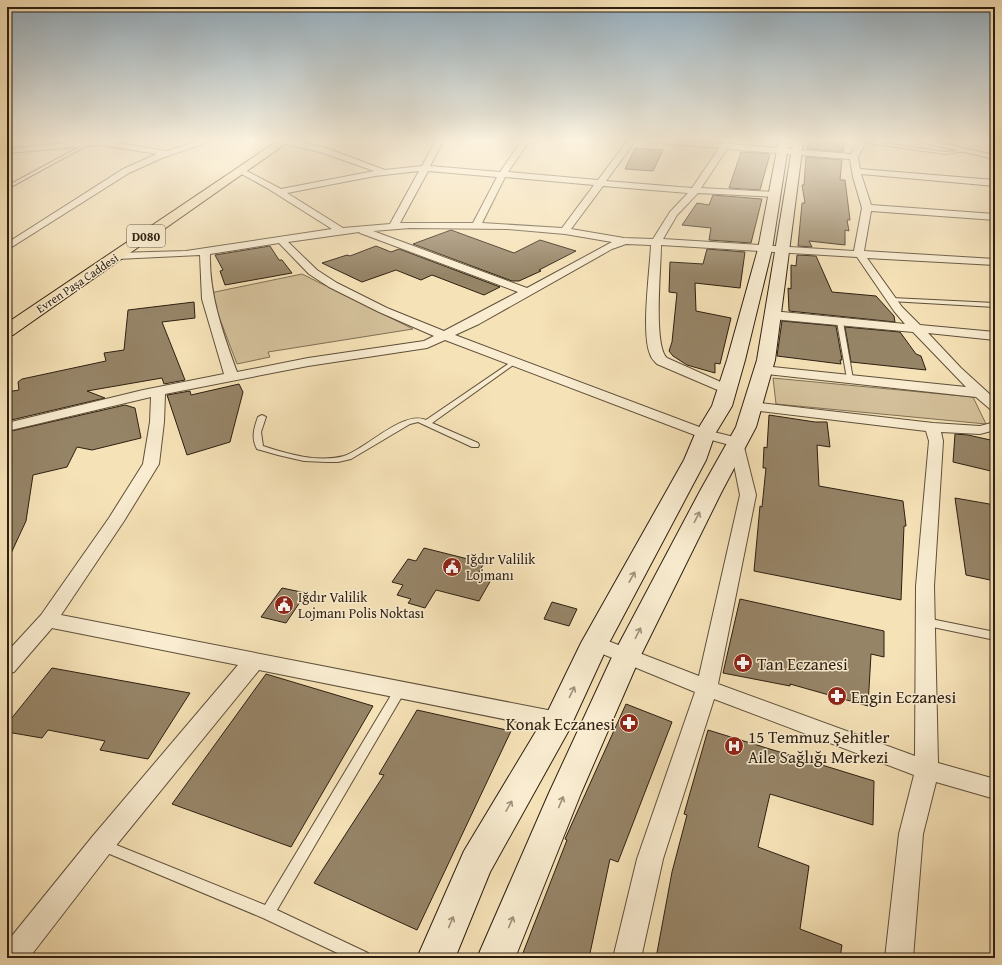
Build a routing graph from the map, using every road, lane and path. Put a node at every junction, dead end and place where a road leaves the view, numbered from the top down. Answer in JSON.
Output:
{"nodes":[{"id":1,"x":104,"y":185,"type":"edge"},
{"id":2,"x":212,"y":185,"type":"edge"},
{"id":3,"x":220,"y":185,"type":"edge"},
{"id":4,"x":266,"y":185,"type":"edge"},
{"id":5,"x":316,"y":185,"type":"edge"},
{"id":6,"x":416,"y":185,"type":"edge"},
{"id":7,"x":497,"y":185,"type":"edge"},
{"id":8,"x":600,"y":185,"type":"edge"},
{"id":9,"x":626,"y":185,"type":"edge"},
{"id":10,"x":698,"y":185,"type":"edge"},
{"id":11,"x":778,"y":185,"type":"edge"},
{"id":12,"x":784,"y":185,"type":"edge"},
{"id":13,"x":860,"y":185,"type":"edge"},
{"id":14,"x":695,"y":191,"type":"junction"},
{"id":15,"x":279,"y":192,"type":"junction"},
{"id":16,"x":775,"y":195,"type":"junction"},
{"id":17,"x":867,"y":208,"type":"junction"},
{"id":18,"x":995,"y":217,"type":"edge"},
{"id":19,"x":476,"y":226,"type":"junction"},
{"id":20,"x":393,"y":227,"type":"junction"},
{"id":21,"x":360,"y":229,"type":"junction"},
{"id":22,"x":565,"y":230,"type":"junction"},
{"id":23,"x":341,"y":231,"type":"junction"},
{"id":24,"x":281,"y":240,"type":"junction"},
{"id":25,"x":625,"y":241,"type":"junction"},
{"id":26,"x":656,"y":242,"type":"junction"},
{"id":27,"x":7,"y":247,"type":"edge"},
{"id":28,"x":774,"y":250,"type":"junction"},
{"id":29,"x":205,"y":251,"type":"junction"},
{"id":30,"x":859,"y":253,"type":"junction"},
{"id":31,"x":117,"y":256,"type":"junction"},
{"id":32,"x":995,"y":262,"type":"edge"},
{"id":33,"x":528,"y":292,"type":"junction"},
{"id":34,"x":892,"y":300,"type":"junction"},
{"id":35,"x":995,"y":305,"type":"edge"},
{"id":36,"x":772,"y":315,"type":"junction"},
{"id":37,"x":7,"y":316,"type":"edge"},
{"id":38,"x":840,"y":322,"type":"junction"},
{"id":39,"x":917,"y":330,"type":"junction"},
{"id":40,"x":7,"y":331,"type":"edge"},
{"id":41,"x":445,"y":336,"type":"junction"},
{"id":42,"x":995,"y":336,"type":"edge"},
{"id":43,"x":514,"y":362,"type":"junction"},
{"id":44,"x":763,"y":370,"type":"junction"},
{"id":45,"x":232,"y":377,"type":"junction"},
{"id":46,"x":850,"y":379,"type":"junction"},
{"id":47,"x":727,"y":390,"type":"junction"},
{"id":48,"x":158,"y":391,"type":"junction"},
{"id":49,"x":980,"y":393,"type":"junction"},
{"id":50,"x":995,"y":395,"type":"edge"},
{"id":51,"x":752,"y":406,"type":"junction"},
{"id":52,"x":995,"y":406,"type":"edge"},
{"id":53,"x":262,"y":416,"type":"dead end"},
{"id":54,"x":427,"y":423,"type":"junction"},
{"id":55,"x":995,"y":426,"type":"edge"},
{"id":56,"x":7,"y":427,"type":"edge"},
{"id":57,"x":933,"y":428,"type":"junction"},
{"id":58,"x":705,"y":434,"type":"junction"},
{"id":59,"x":737,"y":442,"type":"junction"},
{"id":60,"x":475,"y":445,"type":"dead end"},
{"id":61,"x":48,"y":620,"type":"junction"},
{"id":62,"x":925,"y":622,"type":"junction"},
{"id":63,"x":995,"y":636,"type":"edge"},
{"id":64,"x":595,"y":643,"type":"junction"},
{"id":65,"x":626,"y":657,"type":"junction"},
{"id":66,"x":254,"y":661,"type":"junction"},
{"id":67,"x":7,"y":666,"type":"edge"},
{"id":68,"x":707,"y":688,"type":"junction"},
{"id":69,"x":400,"y":690,"type":"junction"},
{"id":70,"x":558,"y":722,"type":"junction"},
{"id":71,"x":927,"y":770,"type":"junction"},
{"id":72,"x":995,"y":789,"type":"edge"},
{"id":73,"x":101,"y":845,"type":"junction"},
{"id":74,"x":268,"y":913,"type":"junction"},
{"id":75,"x":12,"y":958,"type":"edge"},
{"id":76,"x":363,"y":958,"type":"edge"},
{"id":77,"x":436,"y":958,"type":"edge"},
{"id":78,"x":496,"y":958,"type":"edge"},
{"id":79,"x":628,"y":958,"type":"edge"},
{"id":80,"x":899,"y":958,"type":"edge"}],
"edges":[{"from":1,"to":27,"type":"street"},
{"from":2,"to":37,"type":"highway","name":"Evren Paşa Caddesi","number":"D080"},
{"from":3,"to":31,"type":"highway","name":"Evren Paşa Caddesi","number":"D080"},
{"from":4,"to":15,"type":"street"},
{"from":5,"to":15,"type":"street"},
{"from":6,"to":20,"type":"street"},
{"from":7,"to":19,"type":"street"},
{"from":8,"to":22,"type":"street"},
{"from":9,"to":14,"type":"street"},
{"from":10,"to":14,"type":"street"},
{"from":11,"to":16,"type":"street"},
{"from":12,"to":28,"type":"street"},
{"from":13,"to":17,"type":"street"},
{"from":14,"to":16,"type":"street"},
{"from":14,"to":26,"type":"street"},
{"from":15,"to":23,"type":"street"},
{"from":16,"to":28,"type":"street"},
{"from":17,"to":18,"type":"street"},
{"from":17,"to":30,"type":"street"},
{"from":19,"to":20,"type":"street"},
{"from":19,"to":22,"type":"street"},
{"from":20,"to":21,"type":"street"},
{"from":21,"to":23,"type":"street"},
{"from":21,"to":33,"type":"street"},
{"from":22,"to":25,"type":"street"},
{"from":23,"to":24,"type":"street"},
{"from":24,"to":29,"type":"street"},
{"from":24,"to":41,"type":"street"},
{"from":25,"to":26,"type":"street"},
{"from":25,"to":33,"type":"street"},
{"from":26,"to":28,"type":"street"},
{"from":26,"to":47,"type":"street"},
{"from":28,"to":30,"type":"street"},
{"from":28,"to":36,"type":"street"},
{"from":28,"to":47,"type":"street"},
{"from":29,"to":31,"type":"street"},
{"from":29,"to":45,"type":"street"},
{"from":30,"to":32,"type":"street"},
{"from":30,"to":34,"type":"street"},
{"from":31,"to":40,"type":"highway","name":"Evren Paşa Caddesi","number":"D080"},
{"from":33,"to":41,"type":"street"},
{"from":34,"to":35,"type":"lane"},
{"from":34,"to":39,"type":"street"},
{"from":36,"to":38,"type":"street"},
{"from":36,"to":44,"type":"street"},
{"from":38,"to":39,"type":"street"},
{"from":38,"to":46,"type":"lane"},
{"from":39,"to":42,"type":"street"},
{"from":39,"to":49,"type":"street"},
{"from":41,"to":43,"type":"street"},
{"from":41,"to":45,"type":"street"},
{"from":43,"to":54,"type":"lane"},
{"from":43,"to":58,"type":"street"},
{"from":44,"to":46,"type":"street"},
{"from":44,"to":51,"type":"street"},
{"from":45,"to":48,"type":"street"},
{"from":46,"to":49,"type":"street"},
{"from":47,"to":58,"type":"street"},
{"from":48,"to":56,"type":"street"},
{"from":48,"to":61,"type":"street"},
{"from":49,"to":50,"type":"street"},
{"from":49,"to":52,"type":"street"},
{"from":51,"to":57,"type":"street"},
{"from":51,"to":59,"type":"street"},
{"from":53,"to":54,"type":"lane"},
{"from":54,"to":60,"type":"lane"},
{"from":55,"to":57,"type":"street"},
{"from":57,"to":62,"type":"street"},
{"from":58,"to":59,"type":"street"},
{"from":64,"to":58,"type":"street","one_way":true},
{"from":65,"to":59,"type":"street","one_way":true},
{"from":59,"to":68,"type":"street"},
{"from":61,"to":66,"type":"street"},
{"from":61,"to":67,"type":"street"},
{"from":62,"to":63,"type":"lane"},
{"from":62,"to":71,"type":"street"},
{"from":64,"to":65,"type":"street"},
{"from":70,"to":64,"type":"street","one_way":true},
{"from":65,"to":68,"type":"street"},
{"from":78,"to":65,"type":"street","one_way":true},
{"from":66,"to":69,"type":"street"},
{"from":66,"to":73,"type":"street"},
{"from":68,"to":71,"type":"street"},
{"from":68,"to":79,"type":"street"},
{"from":69,"to":70,"type":"street"},
{"from":69,"to":74,"type":"lane"},
{"from":77,"to":70,"type":"street","one_way":true},
{"from":71,"to":72,"type":"street"},
{"from":71,"to":80,"type":"street"},
{"from":73,"to":74,"type":"lane"},
{"from":73,"to":75,"type":"street"},
{"from":74,"to":76,"type":"lane"}]}
